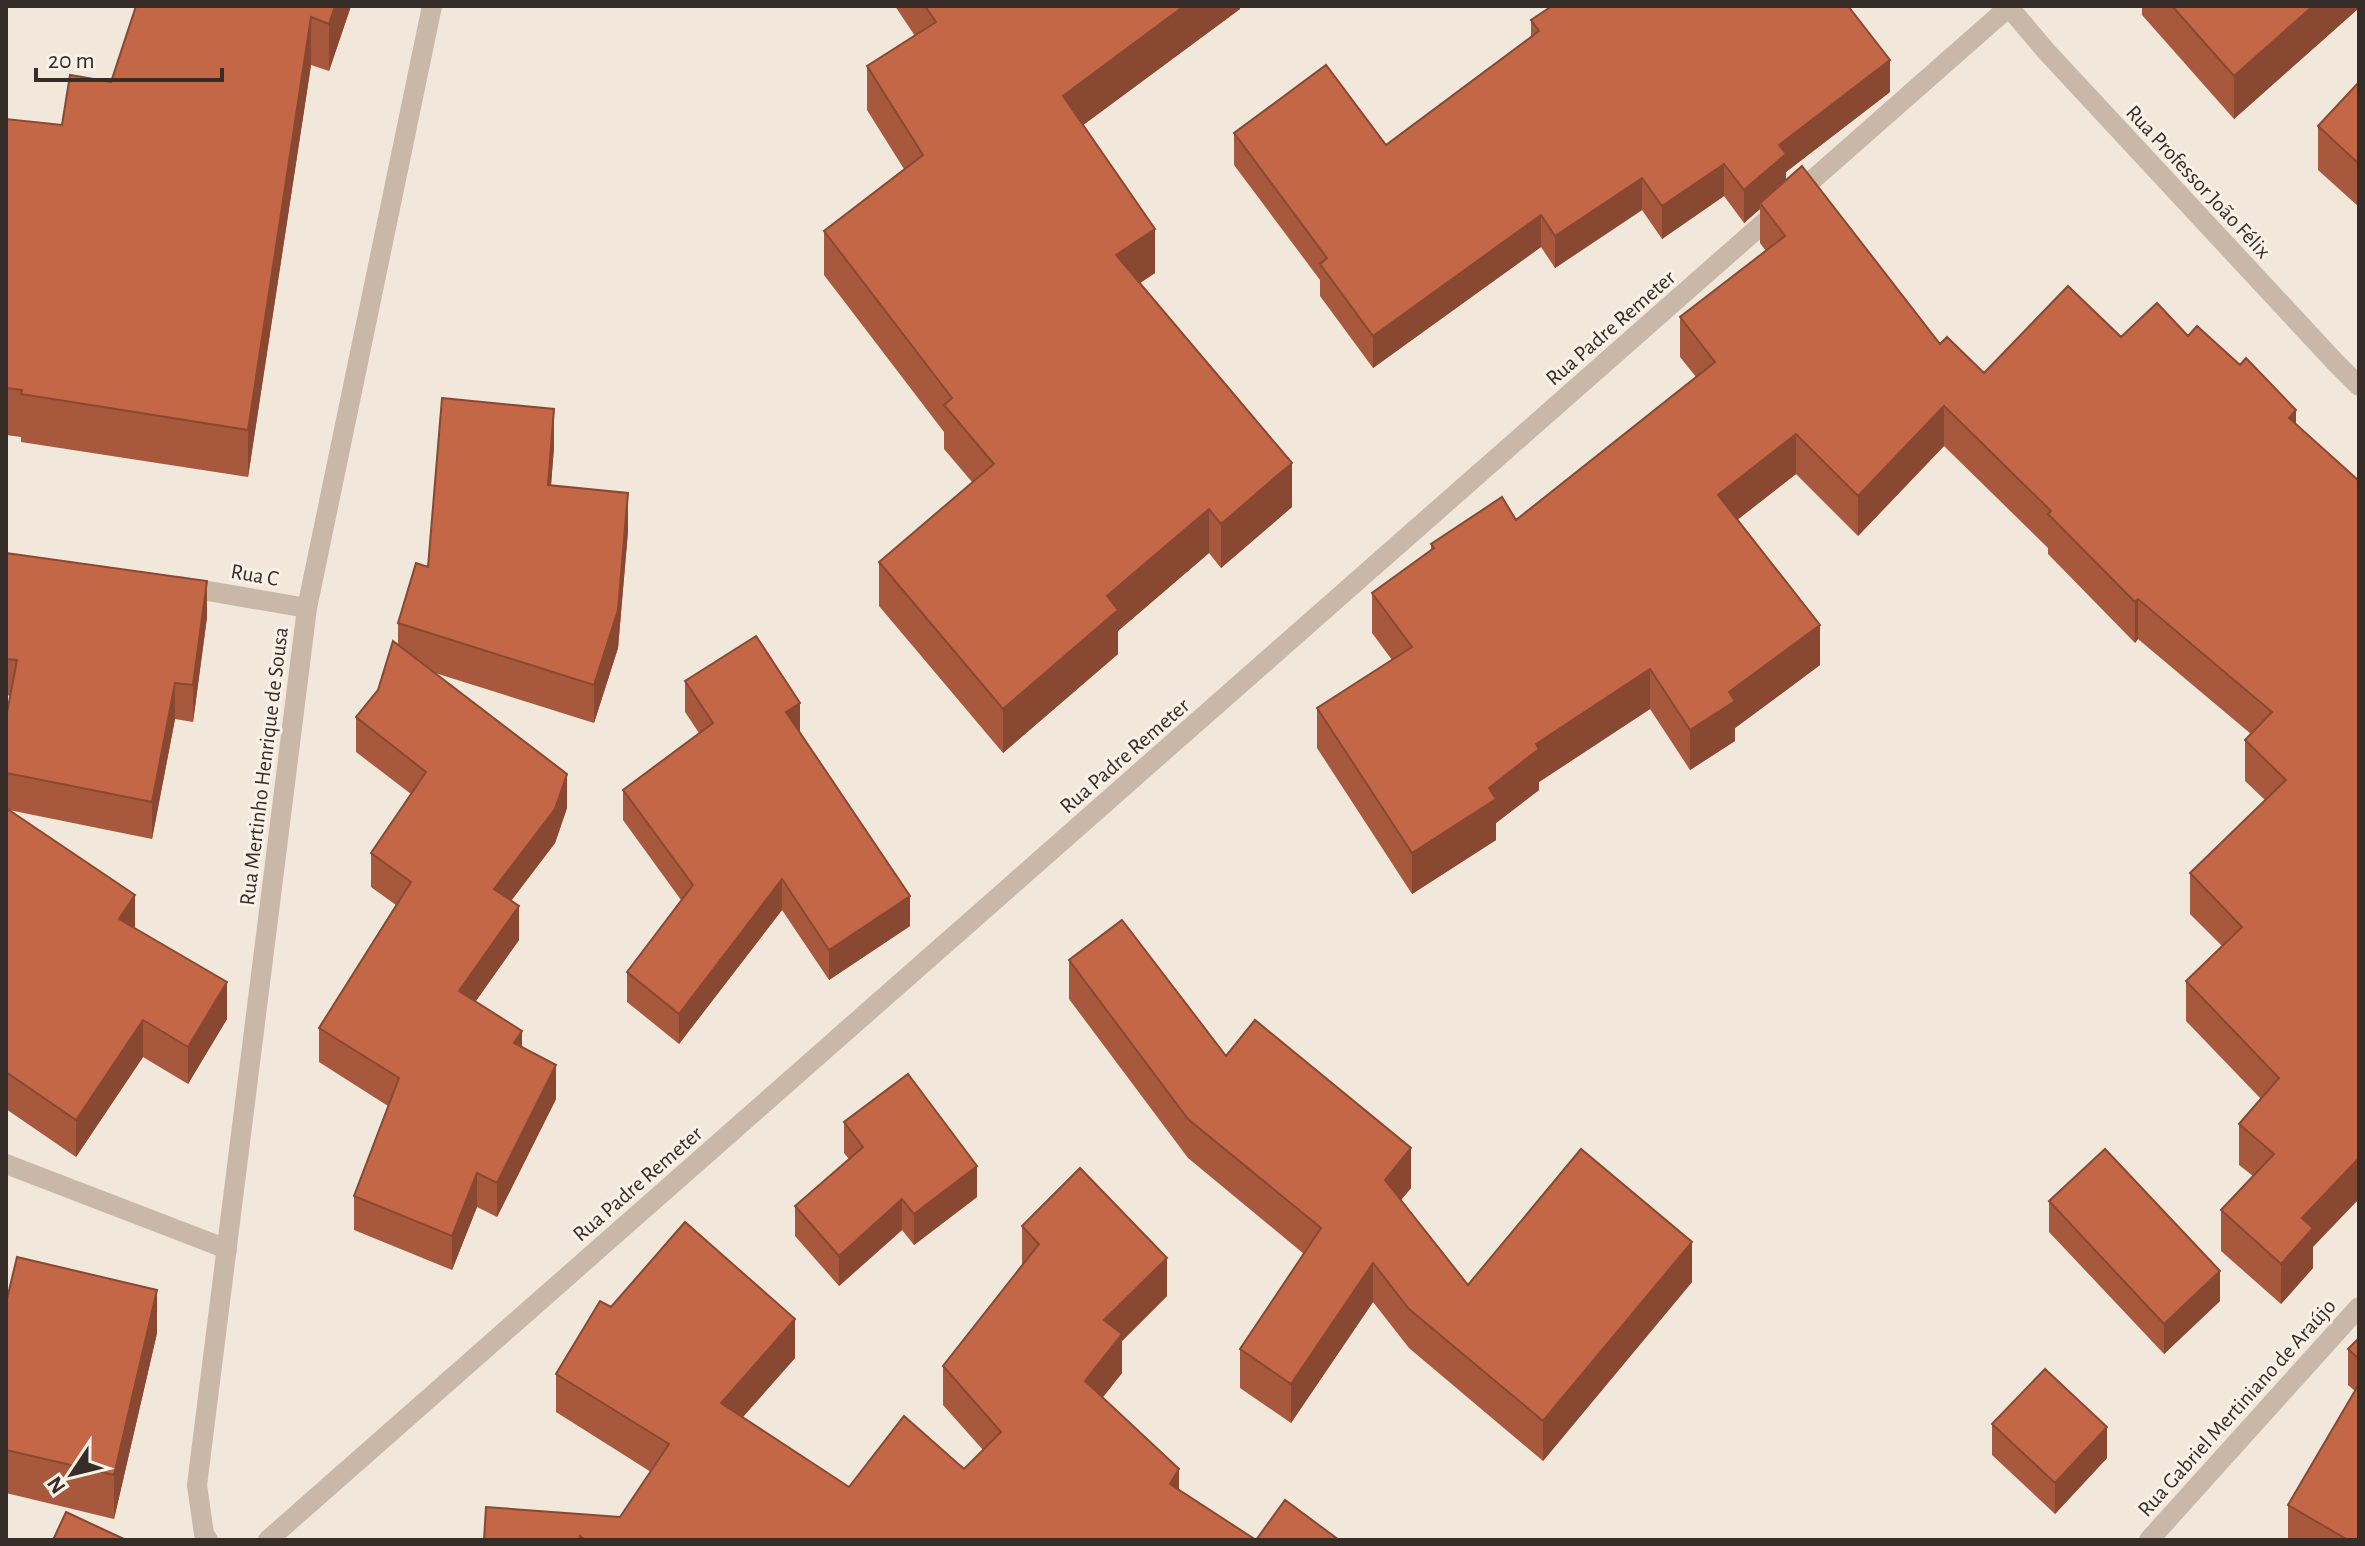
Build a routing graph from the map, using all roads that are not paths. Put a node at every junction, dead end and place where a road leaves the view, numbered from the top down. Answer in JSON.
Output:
{"nodes":[{"id":1,"x":432,"y":6,"type":"edge"},
{"id":2,"x":2009,"y":6,"type":"edge"},
{"id":3,"x":2359,"y":386,"type":"edge"},
{"id":4,"x":157,"y":582,"type":"edge"},
{"id":5,"x":307,"y":608,"type":"junction"},
{"id":6,"x":6,"y":1164,"type":"edge"},
{"id":7,"x":227,"y":1249,"type":"junction"},
{"id":8,"x":2359,"y":1307,"type":"edge"},
{"id":9,"x":208,"y":1540,"type":"edge"},
{"id":10,"x":268,"y":1540,"type":"edge"},
{"id":11,"x":2149,"y":1540,"type":"edge"}],
"edges":[{"from":1,"to":5,"type":"street","name":"Rua Mertinho Henrique de Sousa"},
{"from":2,"to":3,"type":"street","name":"Rua Professor João Félix"},
{"from":2,"to":10,"type":"street","name":"Rua Padre Remeter"},
{"from":4,"to":5,"type":"street","name":"Rua C"},
{"from":5,"to":7,"type":"street","name":"Rua Mertinho Henrique de Sousa"},
{"from":6,"to":7,"type":"street"},
{"from":7,"to":9,"type":"street","name":"Rua Mertinho Henrique de Sousa"},
{"from":8,"to":11,"type":"street","name":"Rua Gabriel Mertiniano de Araújo"}]}
